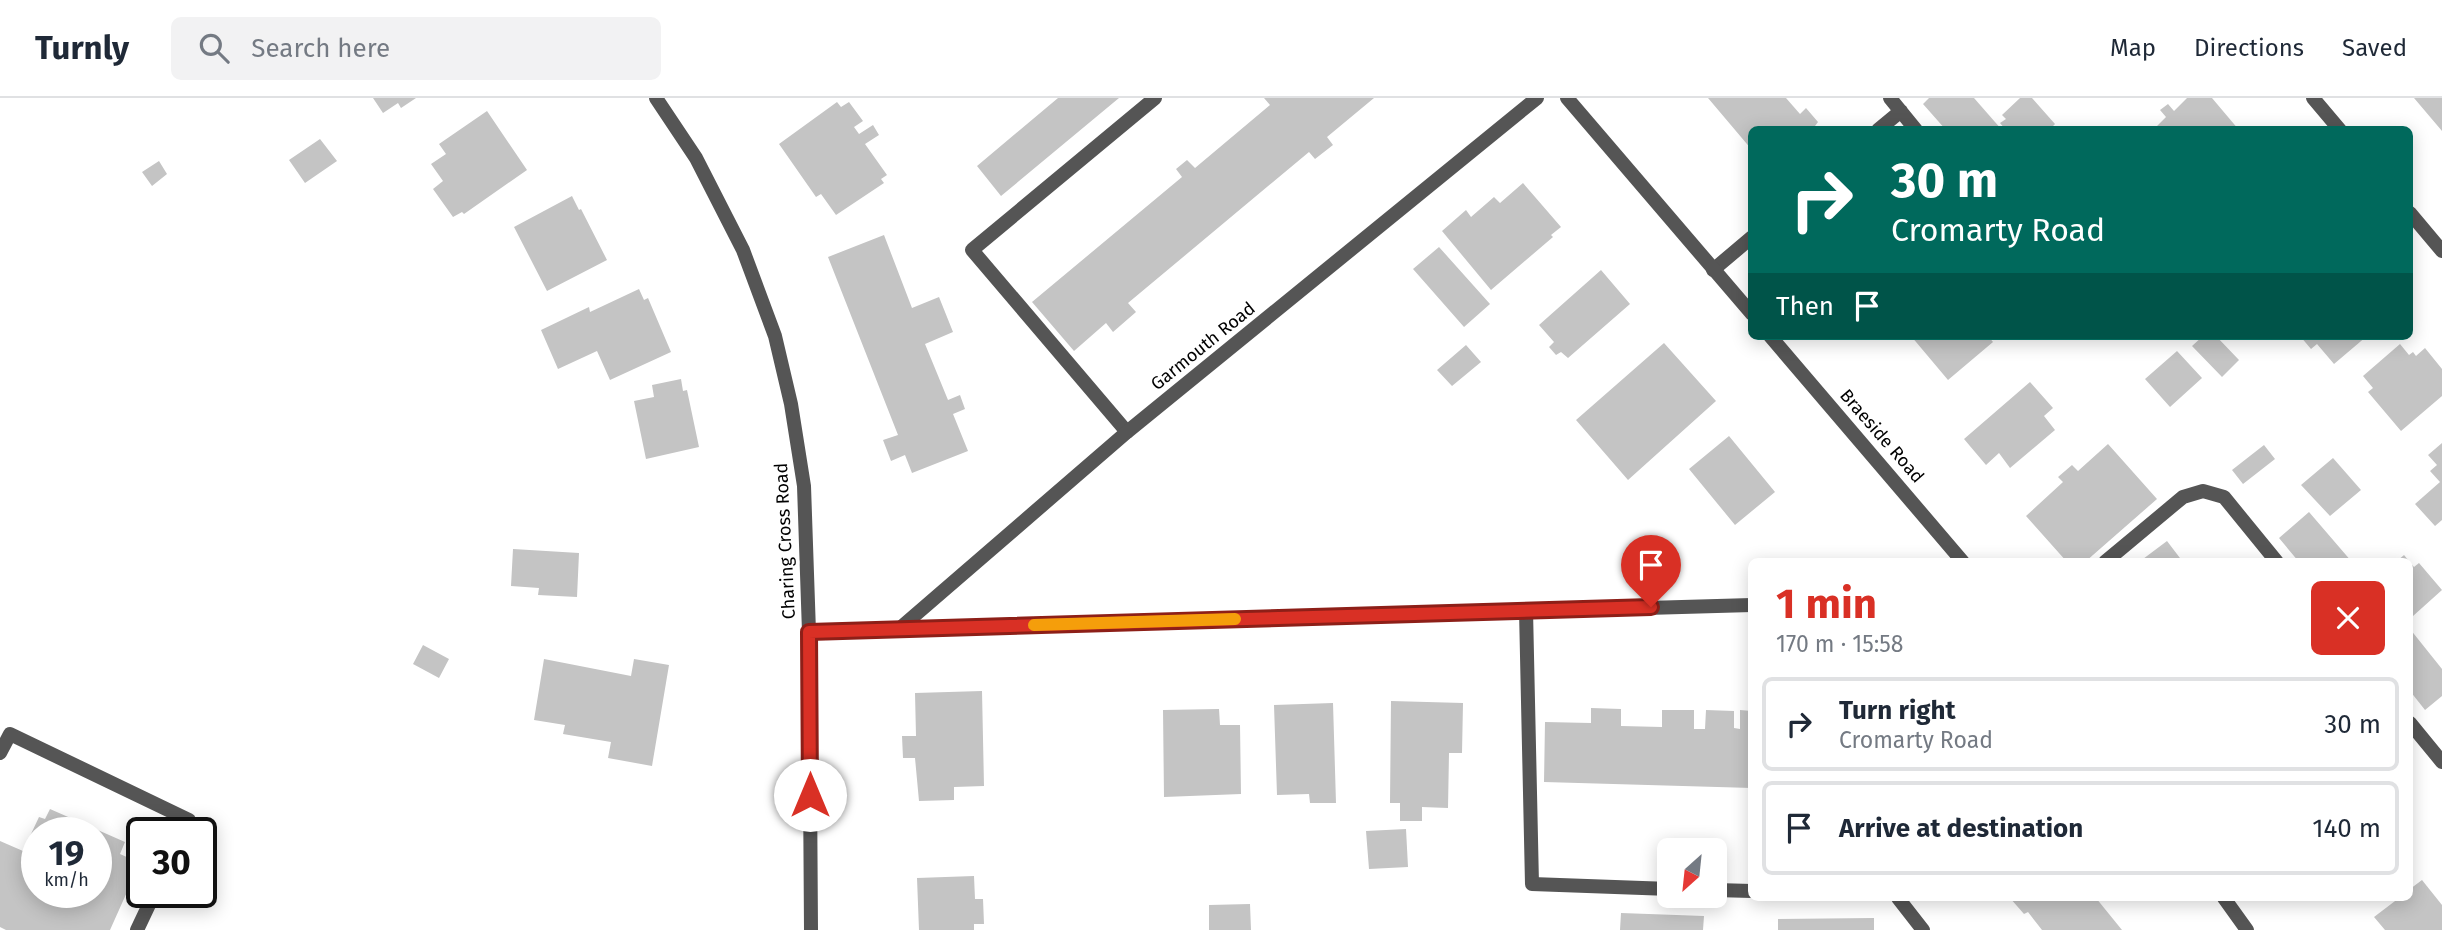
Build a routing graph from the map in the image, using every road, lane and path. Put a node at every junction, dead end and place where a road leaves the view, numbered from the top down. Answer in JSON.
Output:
{"nodes":[{"id":1,"x":656,"y":98,"type":"edge"},
{"id":2,"x":1155,"y":98,"type":"edge"},
{"id":3,"x":1537,"y":98,"type":"edge"},
{"id":4,"x":1567,"y":98,"type":"edge"},
{"id":5,"x":1890,"y":98,"type":"edge"},
{"id":6,"x":2314,"y":98,"type":"edge"},
{"id":7,"x":1901,"y":111,"type":"junction"},
{"id":8,"x":1883,"y":126,"type":"edge"},
{"id":9,"x":1913,"y":126,"type":"edge"},
{"id":10,"x":2337,"y":126,"type":"edge"},
{"id":11,"x":2413,"y":217,"type":"edge"},
{"id":12,"x":1748,"y":240,"type":"edge"},
{"id":13,"x":2442,"y":251,"type":"edge"},
{"id":14,"x":1713,"y":270,"type":"junction"},
{"id":15,"x":1748,"y":309,"type":"edge"},
{"id":16,"x":1773,"y":340,"type":"edge"},
{"id":17,"x":1127,"y":432,"type":"junction"},
{"id":18,"x":1961,"y":558,"type":"edge"},
{"id":19,"x":2110,"y":558,"type":"edge"},
{"id":20,"x":2274,"y":558,"type":"edge"},
{"id":21,"x":1748,"y":605,"type":"edge"},
{"id":22,"x":1526,"y":610,"type":"junction"},
{"id":23,"x":899,"y":629,"type":"junction"},
{"id":24,"x":809,"y":632,"type":"junction"},
{"id":25,"x":2413,"y":727,"type":"edge"},
{"id":26,"x":0,"y":753,"type":"edge"},
{"id":27,"x":2442,"y":762,"type":"edge"},
{"id":28,"x":183,"y":817,"type":"edge"},
{"id":29,"x":1657,"y":889,"type":"edge"},
{"id":30,"x":1727,"y":890,"type":"edge"},
{"id":31,"x":1748,"y":891,"type":"edge"},
{"id":32,"x":1900,"y":901,"type":"edge"},
{"id":33,"x":2226,"y":901,"type":"edge"},
{"id":34,"x":147,"y":908,"type":"edge"},
{"id":35,"x":137,"y":930,"type":"edge"},
{"id":36,"x":811,"y":930,"type":"edge"},
{"id":37,"x":1923,"y":930,"type":"edge"},
{"id":38,"x":2247,"y":930,"type":"edge"}],
"edges":[{"from":1,"to":24,"type":"street","name":"Charing Cross Road"},
{"from":2,"to":17,"type":"street"},
{"from":3,"to":17,"type":"street","name":"Garmouth Road"},
{"from":4,"to":14,"type":"street"},
{"from":5,"to":7,"type":"street"},
{"from":6,"to":10,"type":"street"},
{"from":7,"to":8,"type":"street"},
{"from":7,"to":9,"type":"street"},
{"from":11,"to":13,"type":"street"},
{"from":12,"to":14,"type":"street"},
{"from":14,"to":15,"type":"street"},
{"from":16,"to":18,"type":"street","name":"Braeside Road"},
{"from":17,"to":23,"type":"street","name":"Garmouth Road"},
{"from":19,"to":20,"type":"street"},
{"from":21,"to":22,"type":"street"},
{"from":22,"to":23,"type":"street"},
{"from":22,"to":29,"type":"street"},
{"from":23,"to":24,"type":"street"},
{"from":24,"to":36,"type":"street","name":"Charing Cross Road"},
{"from":25,"to":27,"type":"street"},
{"from":26,"to":28,"type":"street"},
{"from":30,"to":31,"type":"street"},
{"from":32,"to":37,"type":"street"},
{"from":33,"to":38,"type":"street"},
{"from":34,"to":35,"type":"street"}]}
